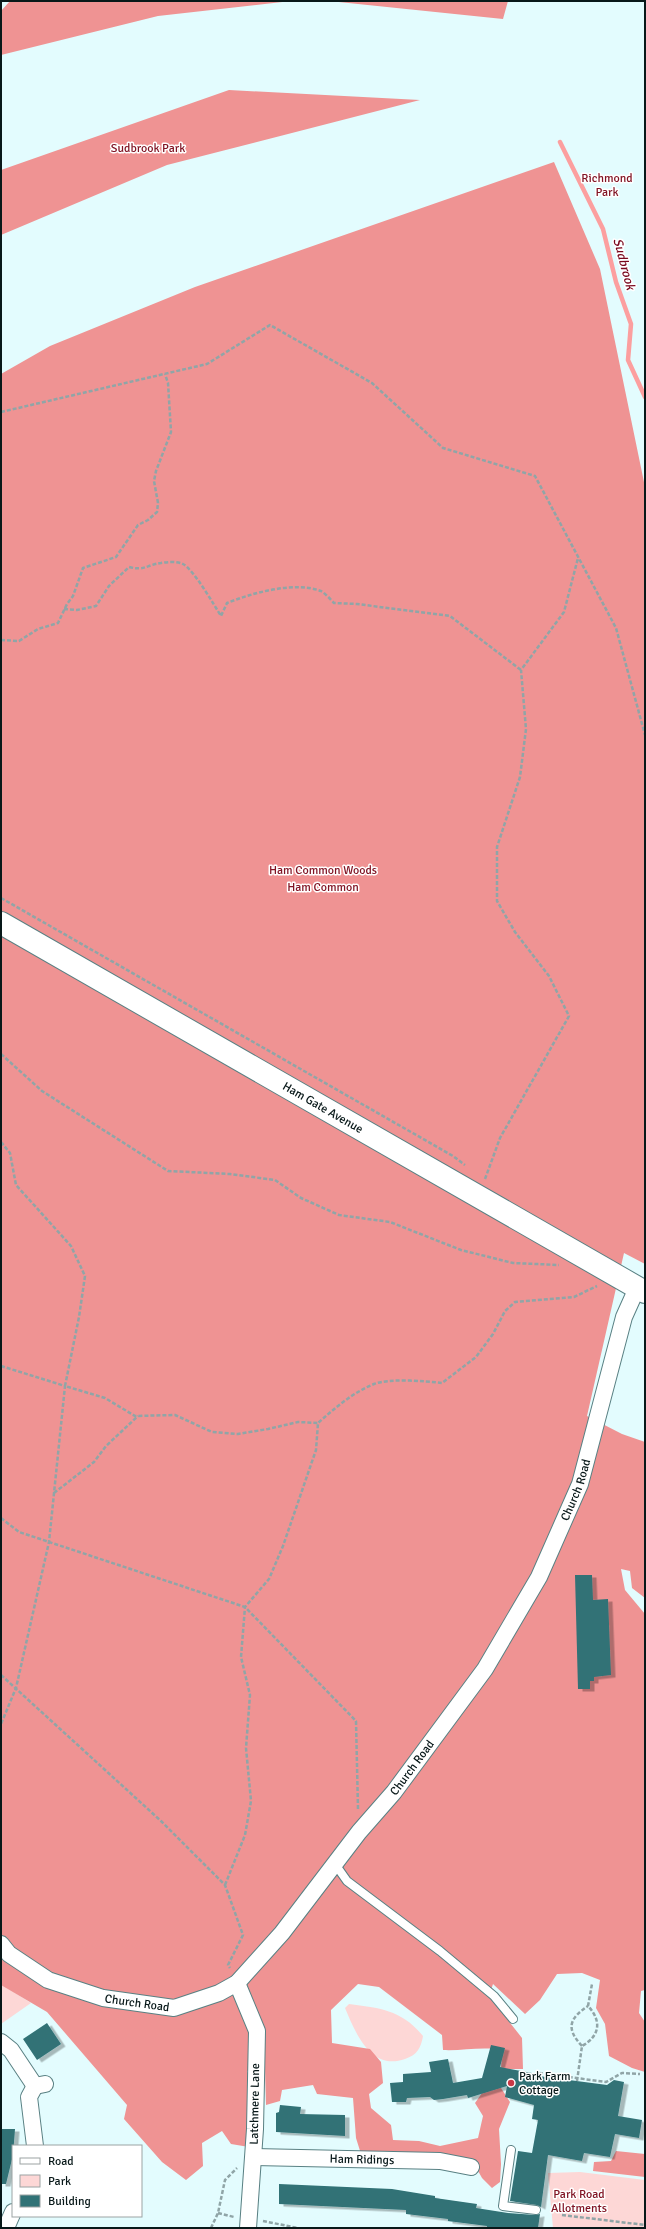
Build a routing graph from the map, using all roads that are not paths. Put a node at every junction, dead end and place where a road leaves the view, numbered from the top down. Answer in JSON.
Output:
{"nodes":[{"id":1,"x":1,"y":923,"type":"edge"},
{"id":2,"x":641,"y":1290,"type":"edge"},
{"id":3,"x":335,"y":1864,"type":"junction"},
{"id":4,"x":1,"y":1944,"type":"edge"},
{"id":5,"x":237,"y":1983,"type":"junction"},
{"id":6,"x":513,"y":2019,"type":"dead end"},
{"id":7,"x":1,"y":2042,"type":"edge"},
{"id":8,"x":34,"y":2145,"type":"edge"},
{"id":9,"x":511,"y":2150,"type":"dead end"},
{"id":10,"x":254,"y":2157,"type":"junction"},
{"id":11,"x":471,"y":2167,"type":"dead end"},
{"id":12,"x":536,"y":2210,"type":"dead end"},
{"id":13,"x":12,"y":2214,"type":"edge"},
{"id":14,"x":248,"y":2223,"type":"edge"},
{"id":15,"x":6,"y":2228,"type":"edge"}],
"edges":[{"from":1,"to":2,"type":"main road","name":"Ham Gate Avenue"},
{"from":2,"to":3,"type":"street","name":"Church Road"},
{"from":3,"to":5,"type":"street","name":"Church Road"},
{"from":3,"to":6,"type":"lane"},
{"from":4,"to":5,"type":"street","name":"Church Road"},
{"from":5,"to":10,"type":"street","name":"Latchmere Lane"},
{"from":7,"to":8,"type":"street"},
{"from":9,"to":12,"type":"lane"},
{"from":10,"to":11,"type":"street","name":"Ham Ridings"},
{"from":10,"to":14,"type":"street","name":"Latchmere Lane"},
{"from":13,"to":15,"type":"street"}]}
